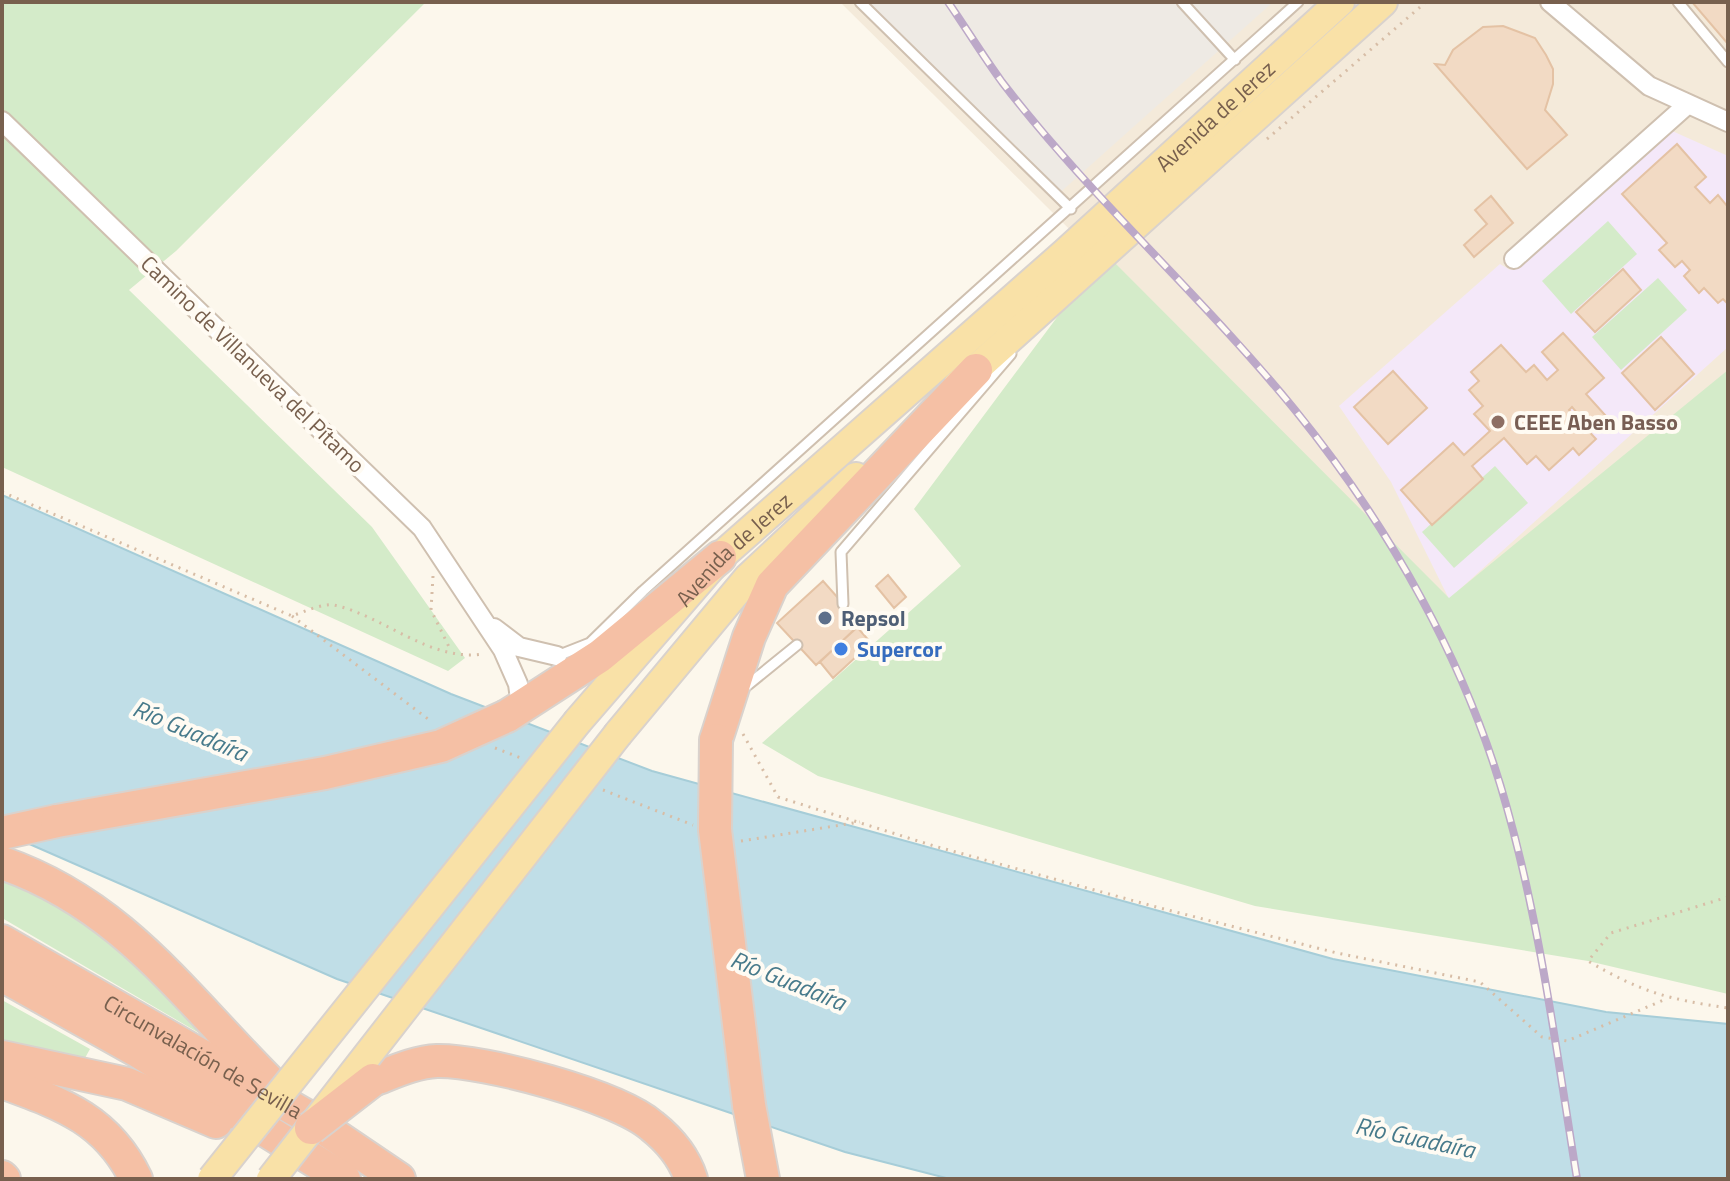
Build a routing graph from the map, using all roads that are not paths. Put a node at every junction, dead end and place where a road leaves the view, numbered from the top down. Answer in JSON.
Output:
{"nodes":[{"id":1,"x":860,"y":2,"type":"edge"},
{"id":2,"x":1182,"y":2,"type":"edge"},
{"id":3,"x":1298,"y":2,"type":"edge"},
{"id":4,"x":1340,"y":2,"type":"edge"},
{"id":5,"x":1383,"y":2,"type":"edge"},
{"id":6,"x":1550,"y":2,"type":"edge"},
{"id":7,"x":1678,"y":2,"type":"edge"},
{"id":8,"x":1565,"y":8,"type":"edge"},
{"id":9,"x":1235,"y":60,"type":"junction"},
{"id":10,"x":1728,"y":62,"type":"edge"},
{"id":11,"x":1688,"y":104,"type":"junction"},
{"id":12,"x":2,"y":121,"type":"edge"},
{"id":13,"x":1728,"y":122,"type":"edge"},
{"id":14,"x":1071,"y":209,"type":"junction"},
{"id":15,"x":1514,"y":259,"type":"dead end"},
{"id":16,"x":1083,"y":273,"type":"junction"},
{"id":17,"x":976,"y":370,"type":"junction"},
{"id":18,"x":720,"y":557,"type":"junction"},
{"id":19,"x":843,"y":604,"type":"dead end"},
{"id":20,"x":485,"y":621,"type":"junction"},
{"id":21,"x":590,"y":643,"type":"junction"},
{"id":22,"x":797,"y":645,"type":"dead end"},
{"id":23,"x":557,"y":656,"type":"joint"},
{"id":24,"x":544,"y":695,"type":"junction"},
{"id":25,"x":726,"y":702,"type":"junction"},
{"id":26,"x":507,"y":716,"type":"junction"},
{"id":27,"x":57,"y":821,"type":"junction"},
{"id":28,"x":2,"y":823,"type":"edge"},
{"id":29,"x":2,"y":833,"type":"edge"},
{"id":30,"x":2,"y":863,"type":"edge"},
{"id":31,"x":2,"y":941,"type":"edge"},
{"id":32,"x":2,"y":975,"type":"edge"},
{"id":33,"x":2,"y":1057,"type":"edge"},
{"id":34,"x":2,"y":1082,"type":"edge"},
{"id":35,"x":749,"y":1105,"type":"junction"},
{"id":36,"x":307,"y":1121,"type":"junction"},
{"id":37,"x":136,"y":1179,"type":"edge"},
{"id":38,"x":212,"y":1179,"type":"edge"},
{"id":39,"x":271,"y":1179,"type":"edge"},
{"id":40,"x":316,"y":1179,"type":"edge"},
{"id":41,"x":344,"y":1179,"type":"edge"},
{"id":42,"x":399,"y":1179,"type":"edge"},
{"id":43,"x":691,"y":1179,"type":"edge"},
{"id":44,"x":748,"y":1179,"type":"edge"},
{"id":45,"x":763,"y":1179,"type":"edge"}],
"edges":[{"from":1,"to":14,"type":"lane"},
{"from":2,"to":9,"type":"lane"},
{"from":3,"to":9,"type":"lane","name":"Avenida de Jerez"},
{"from":4,"to":18,"type":"main road","name":"Avenida de Jerez"},
{"from":5,"to":16,"type":"main road","name":"Avenida de Jerez"},
{"from":6,"to":8,"type":"street"},
{"from":7,"to":10,"type":"lane"},
{"from":8,"to":11,"type":"street"},
{"from":9,"to":14,"type":"lane","name":"Avenida de Jerez"},
{"from":11,"to":13,"type":"street"},
{"from":11,"to":15,"type":"street"},
{"from":12,"to":20,"type":"street","name":"Camino de Villanueva del Pítamo"},
{"from":14,"to":21,"type":"lane","name":"Avenida de Jerez"},
{"from":16,"to":17,"type":"main road","name":"Avenida de Jerez"},
{"from":16,"to":19,"type":"lane"},
{"from":17,"to":25,"type":"highway"},
{"from":17,"to":36,"type":"main road","name":"Avenida de Jerez","bridge":true},
{"from":18,"to":24,"type":"highway"},
{"from":18,"to":38,"type":"main road","name":"Avenida de Jerez","bridge":true},
{"from":20,"to":23,"type":"street"},
{"from":20,"to":26,"type":"street","name":"Camino de Villanueva del Pítamo"},
{"from":21,"to":23,"type":"lane","name":"Avenida de Jerez"},
{"from":21,"to":24,"type":"lane"},
{"from":22,"to":25,"type":"lane"},
{"from":24,"to":26,"type":"highway"},
{"from":25,"to":35,"type":"highway","bridge":true},
{"from":26,"to":27,"type":"highway","bridge":true},
{"from":27,"to":28,"type":"highway"},
{"from":27,"to":29,"type":"highway"},
{"from":30,"to":36,"type":"highway"},
{"from":31,"to":36,"type":"highway","name":"Circunvalación de Sevilla"},
{"from":32,"to":41,"type":"highway","name":"Circunvalación de Sevilla"},
{"from":33,"to":40,"type":"highway"},
{"from":34,"to":37,"type":"highway"},
{"from":35,"to":44,"type":"highway"},
{"from":35,"to":45,"type":"highway"},
{"from":36,"to":39,"type":"main road","name":"Avenida de Jerez","bridge":true},
{"from":36,"to":42,"type":"highway","name":"Circunvalación de Sevilla"},
{"from":36,"to":43,"type":"highway","bridge":true}]}
